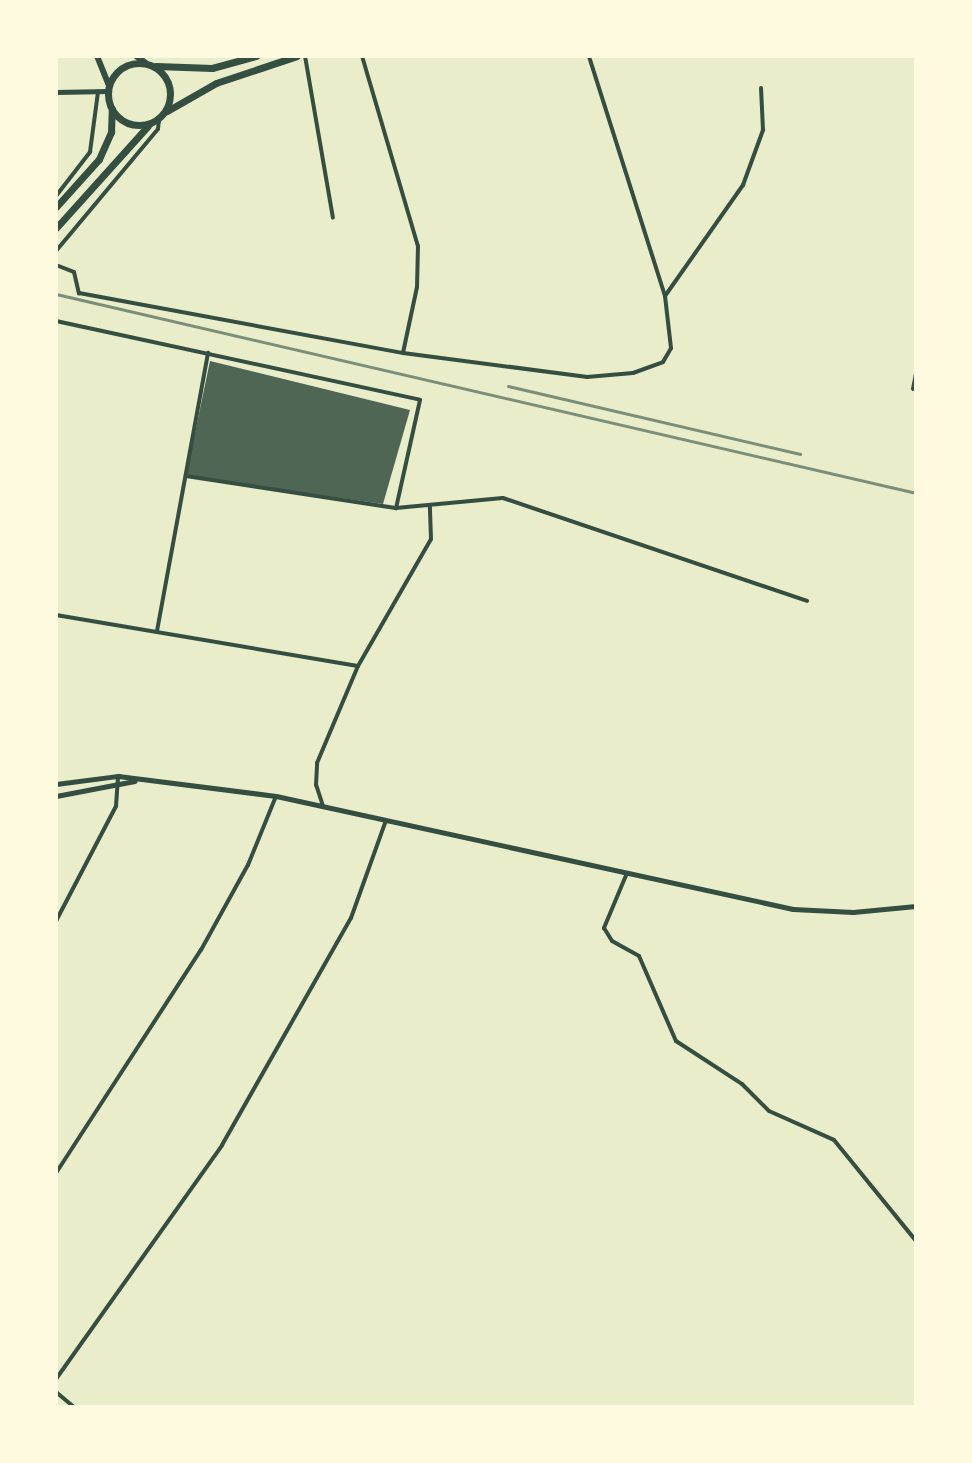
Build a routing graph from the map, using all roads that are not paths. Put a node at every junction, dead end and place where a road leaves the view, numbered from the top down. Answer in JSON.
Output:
{"nodes":[{"id":1,"x":97,"y":56,"type":"edge"},
{"id":2,"x":136,"y":56,"type":"edge"},
{"id":3,"x":256,"y":56,"type":"edge"},
{"id":4,"x":297,"y":56,"type":"edge"},
{"id":5,"x":305,"y":56,"type":"edge"},
{"id":6,"x":362,"y":56,"type":"edge"},
{"id":7,"x":589,"y":56,"type":"edge"},
{"id":8,"x":149,"y":64,"type":"junction"},
{"id":9,"x":212,"y":68,"type":"junction"},
{"id":10,"x":216,"y":83,"type":"junction"},
{"id":11,"x":108,"y":88,"type":"junction"},
{"id":12,"x":761,"y":88,"type":"dead end"},
{"id":13,"x":98,"y":91,"type":"junction"},
{"id":14,"x":56,"y":92,"type":"edge"},
{"id":15,"x":112,"y":109,"type":"junction"},
{"id":16,"x":158,"y":118,"type":"junction"},
{"id":17,"x":56,"y":196,"type":"edge"},
{"id":18,"x":56,"y":206,"type":"edge"},
{"id":19,"x":333,"y":218,"type":"dead end"},
{"id":20,"x":56,"y":228,"type":"edge"},
{"id":21,"x":56,"y":251,"type":"edge"},
{"id":22,"x":56,"y":265,"type":"edge"},
{"id":23,"x":665,"y":296,"type":"junction"},
{"id":24,"x":56,"y":321,"type":"edge"},
{"id":25,"x":208,"y":353,"type":"junction"},
{"id":26,"x":403,"y":353,"type":"junction"},
{"id":27,"x":916,"y":374,"type":"edge"},
{"id":28,"x":913,"y":389,"type":"dead end"},
{"id":29,"x":186,"y":476,"type":"junction"},
{"id":30,"x":430,"y":507,"type":"junction"},
{"id":31,"x":396,"y":508,"type":"junction"},
{"id":32,"x":807,"y":601,"type":"dead end"},
{"id":33,"x":56,"y":615,"type":"edge"},
{"id":34,"x":157,"y":631,"type":"junction"},
{"id":35,"x":358,"y":666,"type":"junction"},
{"id":36,"x":118,"y":776,"type":"junction"},
{"id":37,"x":144,"y":779,"type":"junction"},
{"id":38,"x":56,"y":784,"type":"edge"},
{"id":39,"x":119,"y":784,"type":"junction"},
{"id":40,"x":56,"y":796,"type":"edge"},
{"id":41,"x":276,"y":796,"type":"junction"},
{"id":42,"x":323,"y":806,"type":"junction"},
{"id":43,"x":386,"y":820,"type":"junction"},
{"id":44,"x":627,"y":873,"type":"junction"},
{"id":45,"x":916,"y":906,"type":"edge"},
{"id":46,"x":56,"y":921,"type":"edge"},
{"id":47,"x":56,"y":1173,"type":"edge"},
{"id":48,"x":916,"y":1241,"type":"edge"},
{"id":49,"x":56,"y":1379,"type":"edge"},
{"id":50,"x":56,"y":1392,"type":"edge"},
{"id":51,"x":74,"y":1407,"type":"edge"}],
"edges":[{"from":1,"to":11,"type":"main road"},
{"from":2,"to":8,"type":"main road"},
{"from":3,"to":9,"type":"main road"},
{"from":4,"to":10,"type":"main road"},
{"from":5,"to":19,"type":"street"},
{"from":6,"to":26,"type":"street"},
{"from":7,"to":23,"type":"street"},
{"from":8,"to":9,"type":"main road"},
{"from":8,"to":11,"type":"main road"},
{"from":8,"to":16,"type":"main road"},
{"from":9,"to":10,"type":"main road"},
{"from":10,"to":16,"type":"main road"},
{"from":11,"to":13,"type":"street"},
{"from":11,"to":15,"type":"main road"},
{"from":12,"to":23,"type":"street"},
{"from":13,"to":14,"type":"street"},
{"from":13,"to":17,"type":"street"},
{"from":15,"to":16,"type":"main road"},
{"from":15,"to":18,"type":"main road"},
{"from":16,"to":20,"type":"main road"},
{"from":16,"to":21,"type":"street"},
{"from":22,"to":26,"type":"street"},
{"from":23,"to":26,"type":"street"},
{"from":24,"to":25,"type":"street"},
{"from":25,"to":29,"type":"street"},
{"from":25,"to":31,"type":"street"},
{"from":27,"to":28,"type":"street"},
{"from":29,"to":31,"type":"street"},
{"from":29,"to":34,"type":"street"},
{"from":30,"to":31,"type":"street"},
{"from":30,"to":32,"type":"street"},
{"from":30,"to":35,"type":"street"},
{"from":33,"to":34,"type":"street"},
{"from":34,"to":35,"type":"street"},
{"from":35,"to":42,"type":"street"},
{"from":36,"to":37,"type":"street"},
{"from":36,"to":38,"type":"street"},
{"from":36,"to":39,"type":"street"},
{"from":37,"to":39,"type":"street"},
{"from":37,"to":41,"type":"street"},
{"from":39,"to":40,"type":"street"},
{"from":39,"to":46,"type":"street"},
{"from":41,"to":42,"type":"street"},
{"from":41,"to":47,"type":"street"},
{"from":42,"to":43,"type":"street"},
{"from":43,"to":44,"type":"street"},
{"from":43,"to":49,"type":"street"},
{"from":44,"to":45,"type":"street"},
{"from":44,"to":48,"type":"street"},
{"from":50,"to":51,"type":"street"}]}
